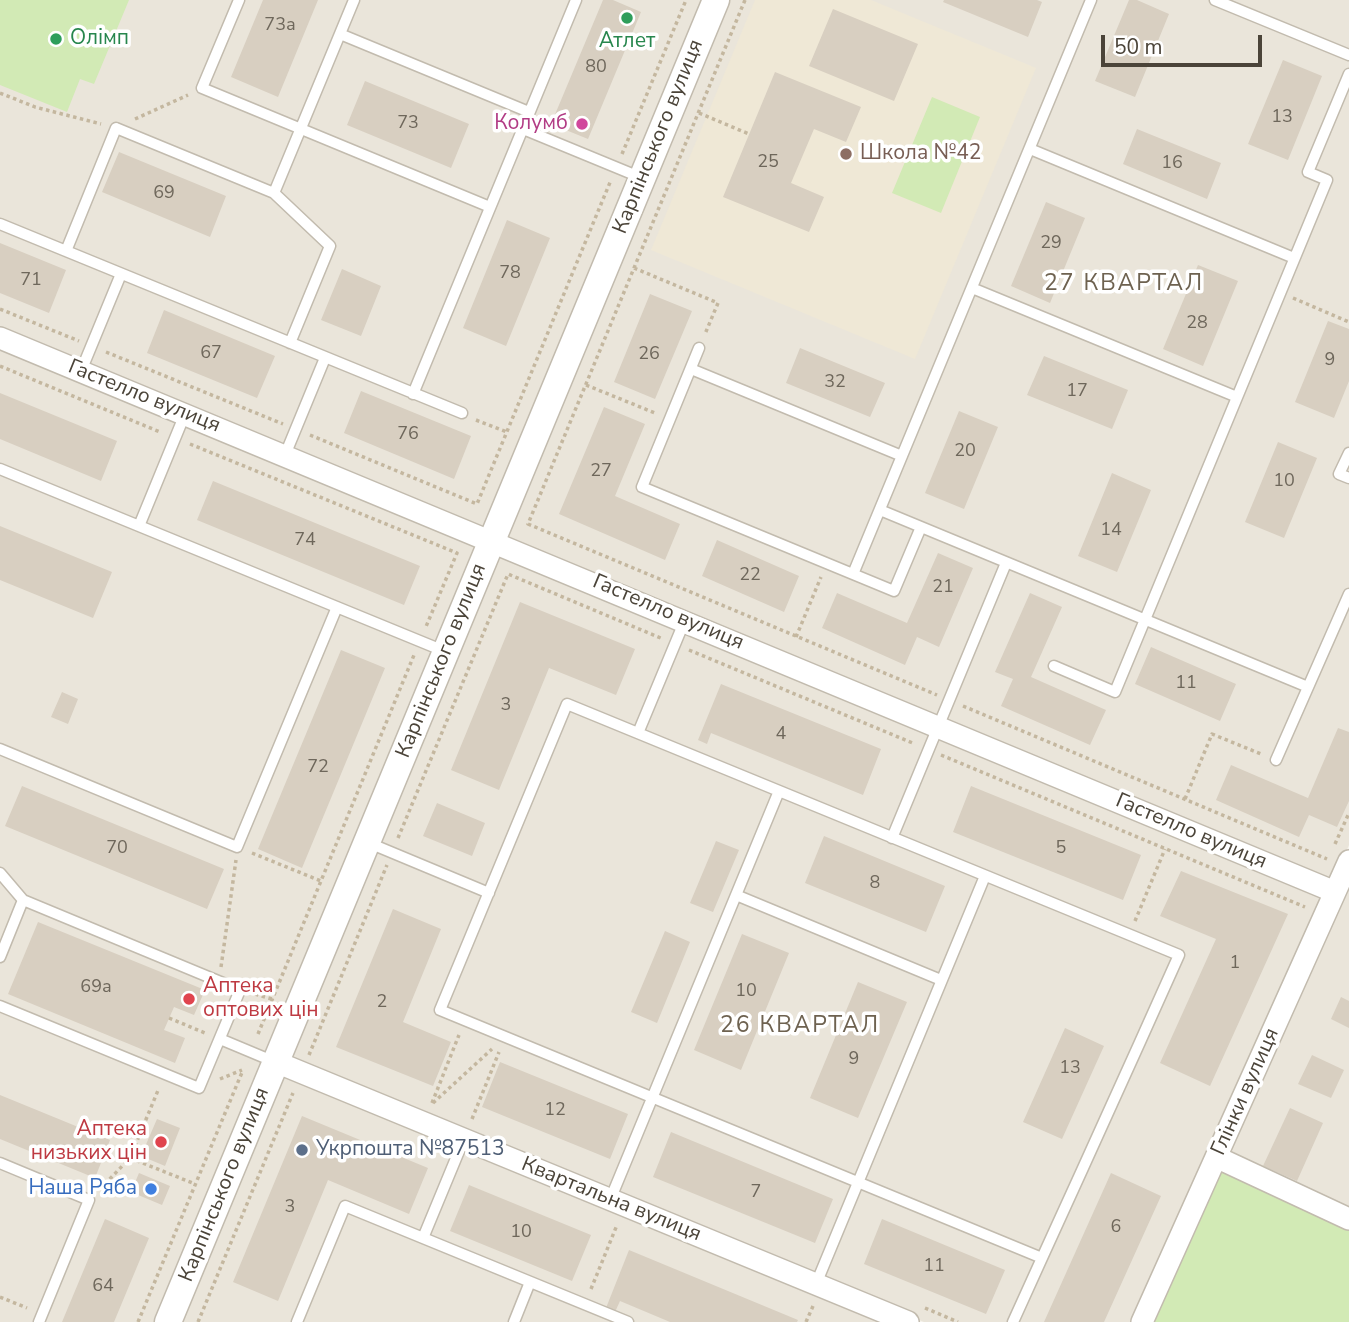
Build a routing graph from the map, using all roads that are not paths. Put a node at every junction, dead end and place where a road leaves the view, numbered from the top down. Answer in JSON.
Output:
{"nodes":[{"id":1,"x":239,"y":0,"type":"edge"},
{"id":2,"x":354,"y":0,"type":"edge"},
{"id":3,"x":576,"y":0,"type":"edge"},
{"id":4,"x":716,"y":0,"type":"edge"},
{"id":5,"x":1091,"y":0,"type":"edge"},
{"id":6,"x":1215,"y":0,"type":"edge"},
{"id":7,"x":1236,"y":4,"type":"edge"},
{"id":8,"x":340,"y":34,"type":"junction"},
{"id":9,"x":1349,"y":55,"type":"edge"},
{"id":10,"x":1349,"y":74,"type":"edge"},
{"id":11,"x":529,"y":113,"type":"junction"},
{"id":12,"x":300,"y":129,"type":"junction"},
{"id":13,"x":523,"y":129,"type":"junction"},
{"id":14,"x":1030,"y":149,"type":"junction"},
{"id":15,"x":642,"y":178,"type":"junction"},
{"id":16,"x":274,"y":192,"type":"junction"},
{"id":17,"x":490,"y":207,"type":"junction"},
{"id":18,"x":0,"y":224,"type":"edge"},
{"id":19,"x":66,"y":251,"type":"junction"},
{"id":20,"x":1294,"y":258,"type":"junction"},
{"id":21,"x":121,"y":274,"type":"junction"},
{"id":22,"x":972,"y":288,"type":"junction"},
{"id":23,"x":0,"y":338,"type":"edge"},
{"id":24,"x":290,"y":343,"type":"junction"},
{"id":25,"x":699,"y":348,"type":"road end"},
{"id":26,"x":325,"y":358,"type":"junction"},
{"id":27,"x":691,"y":369,"type":"junction"},
{"id":28,"x":82,"y":371,"type":"junction"},
{"id":29,"x":413,"y":394,"type":"junction"},
{"id":30,"x":1237,"y":397,"type":"junction"},
{"id":31,"x":185,"y":414,"type":"junction"},
{"id":32,"x":462,"y":414,"type":"road end"},
{"id":33,"x":1349,"y":453,"type":"edge"},
{"id":34,"x":285,"y":455,"type":"junction"},
{"id":35,"x":902,"y":456,"type":"junction"},
{"id":36,"x":0,"y":469,"type":"edge"},
{"id":37,"x":1349,"y":478,"type":"edge"},
{"id":38,"x":880,"y":510,"type":"junction"},
{"id":39,"x":139,"y":526,"type":"junction"},
{"id":40,"x":921,"y":527,"type":"junction"},
{"id":41,"x":492,"y":540,"type":"junction"},
{"id":42,"x":1006,"y":563,"type":"junction"},
{"id":43,"x":853,"y":574,"type":"junction"},
{"id":44,"x":1349,"y":594,"type":"edge"},
{"id":45,"x":337,"y":607,"type":"junction"},
{"id":46,"x":685,"y":620,"type":"junction"},
{"id":47,"x":1145,"y":620,"type":"junction"},
{"id":48,"x":446,"y":652,"type":"junction"},
{"id":49,"x":1054,"y":666,"type":"dead end"},
{"id":50,"x":1308,"y":687,"type":"junction"},
{"id":51,"x":938,"y":726,"type":"junction"},
{"id":52,"x":638,"y":733,"type":"junction"},
{"id":53,"x":0,"y":749,"type":"edge"},
{"id":54,"x":1276,"y":760,"type":"road end"},
{"id":55,"x":779,"y":791,"type":"junction"},
{"id":56,"x":892,"y":838,"type":"junction"},
{"id":57,"x":367,"y":842,"type":"junction"},
{"id":58,"x":1349,"y":861,"type":"edge"},
{"id":59,"x":0,"y":873,"type":"edge"},
{"id":60,"x":985,"y":876,"type":"junction"},
{"id":61,"x":1335,"y":892,"type":"junction"},
{"id":62,"x":489,"y":893,"type":"junction"},
{"id":63,"x":736,"y":895,"type":"junction"},
{"id":64,"x":23,"y":901,"type":"junction"},
{"id":65,"x":0,"y":957,"type":"edge"},
{"id":66,"x":941,"y":980,"type":"junction"},
{"id":67,"x":0,"y":1006,"type":"edge"},
{"id":68,"x":219,"y":1039,"type":"junction"},
{"id":69,"x":276,"y":1062,"type":"junction"},
{"id":70,"x":652,"y":1097,"type":"junction"},
{"id":71,"x":467,"y":1130,"type":"junction"},
{"id":72,"x":1216,"y":1157,"type":"junction"},
{"id":73,"x":0,"y":1163,"type":"edge"},
{"id":74,"x":858,"y":1182,"type":"junction"},
{"id":75,"x":610,"y":1200,"type":"junction"},
{"id":76,"x":1349,"y":1219,"type":"edge"},
{"id":77,"x":423,"y":1238,"type":"junction"},
{"id":78,"x":1042,"y":1258,"type":"junction"},
{"id":79,"x":530,"y":1282,"type":"junction"},
{"id":80,"x":815,"y":1294,"type":"junction"},
{"id":81,"x":40,"y":1318,"type":"edge"},
{"id":82,"x":171,"y":1321,"type":"edge"},
{"id":83,"x":297,"y":1322,"type":"edge"},
{"id":84,"x":514,"y":1322,"type":"edge"},
{"id":85,"x":628,"y":1322,"type":"edge"},
{"id":86,"x":908,"y":1322,"type":"edge"},
{"id":87,"x":1013,"y":1322,"type":"edge"},
{"id":88,"x":1142,"y":1322,"type":"edge"}],
"edges":[{"from":1,"to":12,"type":"lane"},
{"from":2,"to":8,"type":"lane"},
{"from":3,"to":11,"type":"lane"},
{"from":4,"to":15,"type":"street","name":"Карпінського вулиця"},
{"from":5,"to":14,"type":"lane"},
{"from":6,"to":7,"type":"lane"},
{"from":7,"to":9,"type":"lane"},
{"from":8,"to":11,"type":"lane"},
{"from":8,"to":12,"type":"lane"},
{"from":10,"to":20,"type":"lane"},
{"from":11,"to":13,"type":"lane"},
{"from":12,"to":16,"type":"lane"},
{"from":12,"to":17,"type":"lane"},
{"from":13,"to":15,"type":"lane"},
{"from":13,"to":17,"type":"lane"},
{"from":14,"to":20,"type":"lane"},
{"from":14,"to":22,"type":"lane"},
{"from":15,"to":41,"type":"street","name":"Карпінського вулиця"},
{"from":16,"to":19,"type":"lane"},
{"from":16,"to":24,"type":"lane"},
{"from":17,"to":29,"type":"lane"},
{"from":18,"to":19,"type":"lane"},
{"from":19,"to":21,"type":"lane"},
{"from":20,"to":30,"type":"lane"},
{"from":21,"to":24,"type":"lane"},
{"from":21,"to":28,"type":"lane"},
{"from":22,"to":30,"type":"lane"},
{"from":22,"to":35,"type":"lane"},
{"from":23,"to":28,"type":"street","name":"Гастелло вулиця"},
{"from":24,"to":26,"type":"lane"},
{"from":25,"to":27,"type":"lane"},
{"from":26,"to":29,"type":"lane"},
{"from":26,"to":34,"type":"lane"},
{"from":27,"to":35,"type":"lane"},
{"from":27,"to":43,"type":"lane"},
{"from":28,"to":31,"type":"street","name":"Гастелло вулиця"},
{"from":29,"to":32,"type":"lane"},
{"from":30,"to":47,"type":"lane"},
{"from":31,"to":34,"type":"street","name":"Гастелло вулиця"},
{"from":31,"to":39,"type":"lane"},
{"from":33,"to":37,"type":"lane"},
{"from":34,"to":41,"type":"street","name":"Гастелло вулиця"},
{"from":35,"to":38,"type":"lane"},
{"from":36,"to":39,"type":"lane"},
{"from":38,"to":40,"type":"lane"},
{"from":38,"to":43,"type":"lane"},
{"from":39,"to":45,"type":"lane"},
{"from":40,"to":42,"type":"lane"},
{"from":40,"to":43,"type":"lane"},
{"from":41,"to":46,"type":"street","name":"Гастелло вулиця"},
{"from":41,"to":48,"type":"street","name":"Карпінського вулиця"},
{"from":42,"to":47,"type":"lane"},
{"from":42,"to":51,"type":"lane"},
{"from":44,"to":50,"type":"lane"},
{"from":45,"to":48,"type":"lane"},
{"from":45,"to":53,"type":"lane"},
{"from":46,"to":51,"type":"street","name":"Гастелло вулиця"},
{"from":46,"to":52,"type":"lane"},
{"from":47,"to":49,"type":"lane"},
{"from":47,"to":50,"type":"lane"},
{"from":48,"to":57,"type":"street","name":"Карпінського вулиця"},
{"from":50,"to":54,"type":"lane"},
{"from":51,"to":56,"type":"lane"},
{"from":51,"to":61,"type":"street","name":"Гастелло вулиця"},
{"from":52,"to":55,"type":"lane"},
{"from":52,"to":62,"type":"lane"},
{"from":55,"to":56,"type":"lane"},
{"from":55,"to":63,"type":"lane"},
{"from":56,"to":60,"type":"lane"},
{"from":57,"to":62,"type":"lane"},
{"from":57,"to":69,"type":"street","name":"Карпінського вулиця"},
{"from":58,"to":61,"type":"street","name":"Глінки вулиця"},
{"from":59,"to":64,"type":"lane"},
{"from":60,"to":66,"type":"lane"},
{"from":60,"to":78,"type":"lane"},
{"from":61,"to":72,"type":"street","name":"Глінки вулиця"},
{"from":62,"to":70,"type":"lane"},
{"from":63,"to":66,"type":"lane"},
{"from":63,"to":70,"type":"lane"},
{"from":64,"to":65,"type":"lane"},
{"from":64,"to":68,"type":"lane"},
{"from":66,"to":74,"type":"lane"},
{"from":67,"to":68,"type":"lane"},
{"from":68,"to":69,"type":"lane"},
{"from":69,"to":71,"type":"street","name":"Квартальна вулиця"},
{"from":69,"to":82,"type":"street","name":"Карпінського вулиця"},
{"from":70,"to":74,"type":"lane"},
{"from":70,"to":75,"type":"lane"},
{"from":71,"to":75,"type":"street","name":"Квартальна вулиця"},
{"from":71,"to":77,"type":"lane"},
{"from":72,"to":76,"type":"street"},
{"from":72,"to":88,"type":"street","name":"Глінки вулиця"},
{"from":73,"to":81,"type":"lane"},
{"from":74,"to":78,"type":"lane"},
{"from":74,"to":80,"type":"lane"},
{"from":75,"to":80,"type":"street","name":"Квартальна вулиця"},
{"from":77,"to":79,"type":"lane"},
{"from":77,"to":83,"type":"lane"},
{"from":78,"to":87,"type":"lane"},
{"from":79,"to":84,"type":"lane"},
{"from":79,"to":85,"type":"lane"},
{"from":80,"to":86,"type":"street","name":"Квартальна вулиця"}]}
